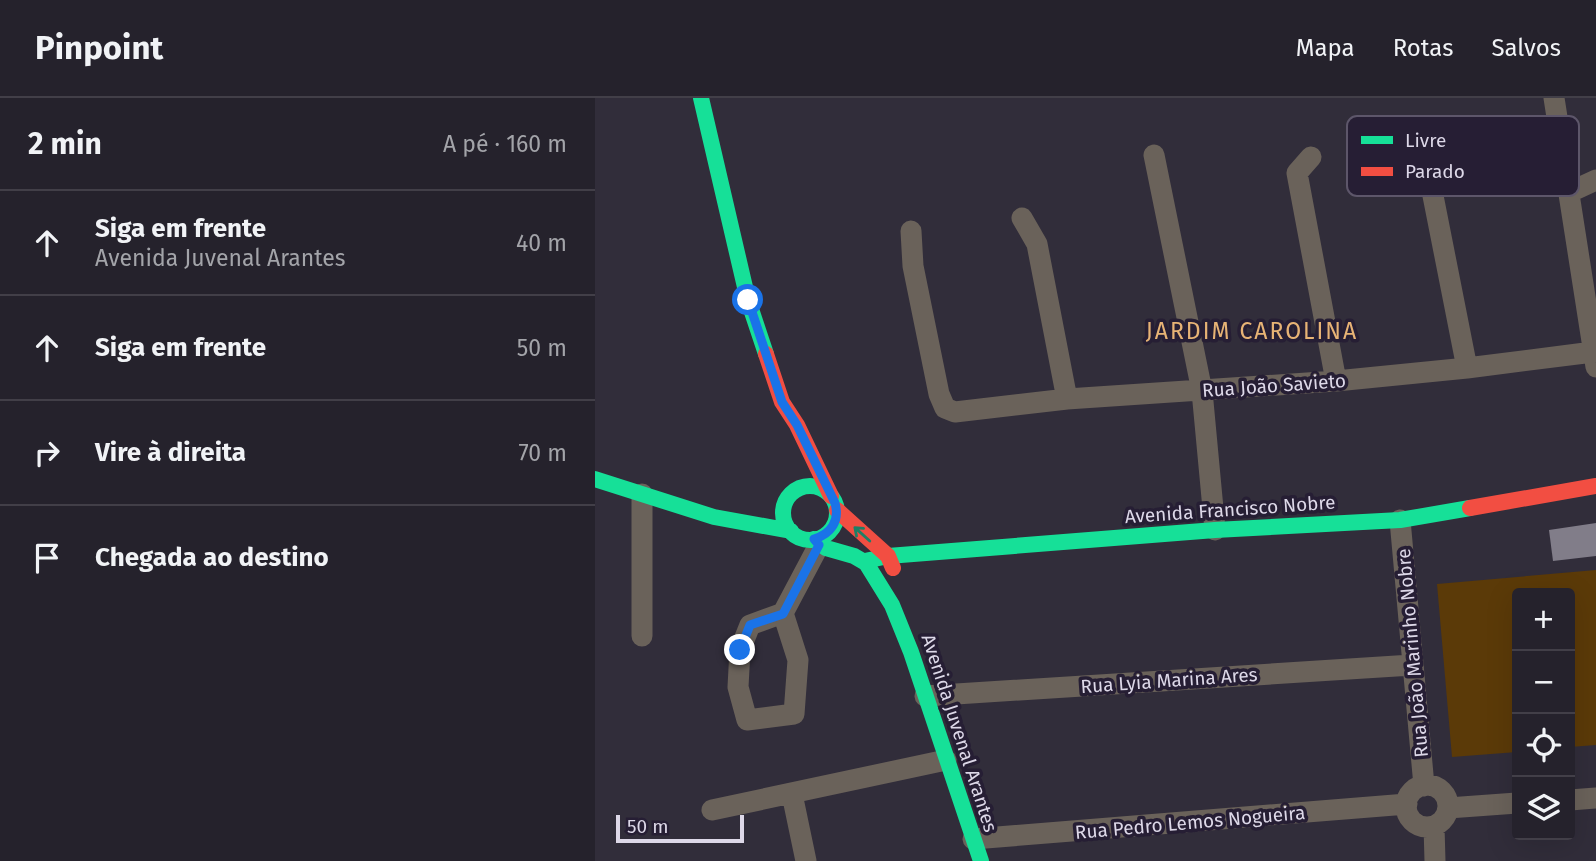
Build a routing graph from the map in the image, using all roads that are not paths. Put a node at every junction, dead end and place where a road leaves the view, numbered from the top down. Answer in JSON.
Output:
{"nodes":[{"id":1,"x":701,"y":98,"type":"edge"},
{"id":2,"x":1554,"y":98,"type":"edge"},
{"id":3,"x":1557,"y":116,"type":"edge"},
{"id":4,"x":1154,"y":155,"type":"dead end"},
{"id":5,"x":1311,"y":157,"type":"dead end"},
{"id":6,"x":1596,"y":180,"type":"edge"},
{"id":7,"x":1579,"y":188,"type":"edge"},
{"id":8,"x":1433,"y":196,"type":"edge"},
{"id":9,"x":1571,"y":196,"type":"edge"},
{"id":10,"x":1023,"y":218,"type":"dead end"},
{"id":11,"x":911,"y":231,"type":"dead end"},
{"id":12,"x":1590,"y":295,"type":"edge"},
{"id":13,"x":1594,"y":360,"type":"edge"},
{"id":14,"x":1467,"y":368,"type":"junction"},
{"id":15,"x":1336,"y":381,"type":"junction"},
{"id":16,"x":1202,"y":391,"type":"junction"},
{"id":17,"x":1067,"y":399,"type":"junction"},
{"id":18,"x":782,"y":402,"type":"junction"},
{"id":19,"x":788,"y":443,"type":"dead end"},
{"id":20,"x":595,"y":479,"type":"edge"},
{"id":21,"x":1596,"y":486,"type":"edge"},
{"id":22,"x":795,"y":487,"type":"junction"},
{"id":23,"x":642,"y":494,"type":"junction"},
{"id":24,"x":834,"y":503,"type":"junction"},
{"id":25,"x":714,"y":517,"type":"junction"},
{"id":26,"x":1400,"y":520,"type":"junction"},
{"id":27,"x":1215,"y":530,"type":"junction"},
{"id":28,"x":791,"y":531,"type":"junction"},
{"id":29,"x":817,"y":542,"type":"junction"},
{"id":30,"x":888,"y":556,"type":"junction"},
{"id":31,"x":865,"y":561,"type":"junction"},
{"id":32,"x":783,"y":614,"type":"junction"},
{"id":33,"x":900,"y":619,"type":"junction"},
{"id":34,"x":642,"y":636,"type":"dead end"},
{"id":35,"x":1412,"y":665,"type":"junction"},
{"id":36,"x":925,"y":696,"type":"junction"},
{"id":37,"x":946,"y":761,"type":"junction"},
{"id":38,"x":1424,"y":786,"type":"junction"},
{"id":39,"x":792,"y":794,"type":"junction"},
{"id":40,"x":1596,"y":798,"type":"edge"},
{"id":41,"x":1575,"y":800,"type":"edge"},
{"id":42,"x":1512,"y":803,"type":"edge"},
{"id":43,"x":1407,"y":804,"type":"junction"},
{"id":44,"x":1448,"y":808,"type":"junction"},
{"id":45,"x":712,"y":810,"type":"dead end"},
{"id":46,"x":1434,"y":826,"type":"junction"},
{"id":47,"x":973,"y":839,"type":"junction"},
{"id":48,"x":807,"y":861,"type":"edge"},
{"id":49,"x":981,"y":861,"type":"edge"},
{"id":50,"x":1435,"y":861,"type":"edge"}],
"edges":[{"from":1,"to":18,"type":"street"},
{"from":2,"to":3,"type":"street"},
{"from":4,"to":16,"type":"street"},
{"from":5,"to":15,"type":"street"},
{"from":6,"to":7,"type":"street"},
{"from":8,"to":14,"type":"street"},
{"from":9,"to":12,"type":"street"},
{"from":10,"to":17,"type":"street"},
{"from":11,"to":17,"type":"street","name":"Rua João Savieto"},
{"from":12,"to":13,"type":"street"},
{"from":13,"to":14,"type":"street","name":"Rua João Savieto"},
{"from":14,"to":15,"type":"street","name":"Rua João Savieto"},
{"from":15,"to":16,"type":"street","name":"Rua João Savieto"},
{"from":16,"to":17,"type":"street","name":"Rua João Savieto"},
{"from":16,"to":27,"type":"street"},
{"from":18,"to":19,"type":"street"},
{"from":18,"to":24,"type":"street"},
{"from":20,"to":23,"type":"street"},
{"from":21,"to":26,"type":"street","name":"Avenida Francisco Nobre"},
{"from":22,"to":24,"type":"street"},
{"from":22,"to":25,"type":"street"},
{"from":22,"to":28,"type":"street"},
{"from":23,"to":25,"type":"street"},
{"from":23,"to":34,"type":"street"},
{"from":24,"to":29,"type":"street"},
{"from":30,"to":24,"type":"street","one_way":true},
{"from":25,"to":28,"type":"street"},
{"from":26,"to":27,"type":"street","name":"Avenida Francisco Nobre"},
{"from":26,"to":35,"type":"street","name":"Rua João Marinho Nobre"},
{"from":27,"to":30,"type":"street","name":"Avenida Francisco Nobre"},
{"from":28,"to":29,"type":"street"},
{"from":29,"to":31,"type":"street"},
{"from":29,"to":32,"type":"street"},
{"from":30,"to":31,"type":"street","name":"Avenida Francisco Nobre"},
{"from":30,"to":33,"type":"street"},
{"from":31,"to":33,"type":"street"},
{"from":32,"to":32,"type":"street"},
{"from":33,"to":36,"type":"street","name":"Avenida Juvenal Arantes"},
{"from":35,"to":36,"type":"street","name":"Rua Lyia Marina Ares"},
{"from":35,"to":38,"type":"street","name":"Rua João Marinho Nobre"},
{"from":36,"to":37,"type":"street","name":"Avenida Juvenal Arantes"},
{"from":37,"to":39,"type":"street"},
{"from":37,"to":47,"type":"street","name":"Avenida Juvenal Arantes"},
{"from":38,"to":43,"type":"street"},
{"from":38,"to":44,"type":"street"},
{"from":39,"to":45,"type":"street"},
{"from":39,"to":48,"type":"street"},
{"from":40,"to":41,"type":"street"},
{"from":42,"to":44,"type":"street"},
{"from":43,"to":46,"type":"street"},
{"from":43,"to":47,"type":"street","name":"Rua Pedro Lemos Nogueira"},
{"from":44,"to":46,"type":"street"},
{"from":46,"to":50,"type":"street"},
{"from":47,"to":49,"type":"street","name":"Avenida Juvenal Arantes"}]}
